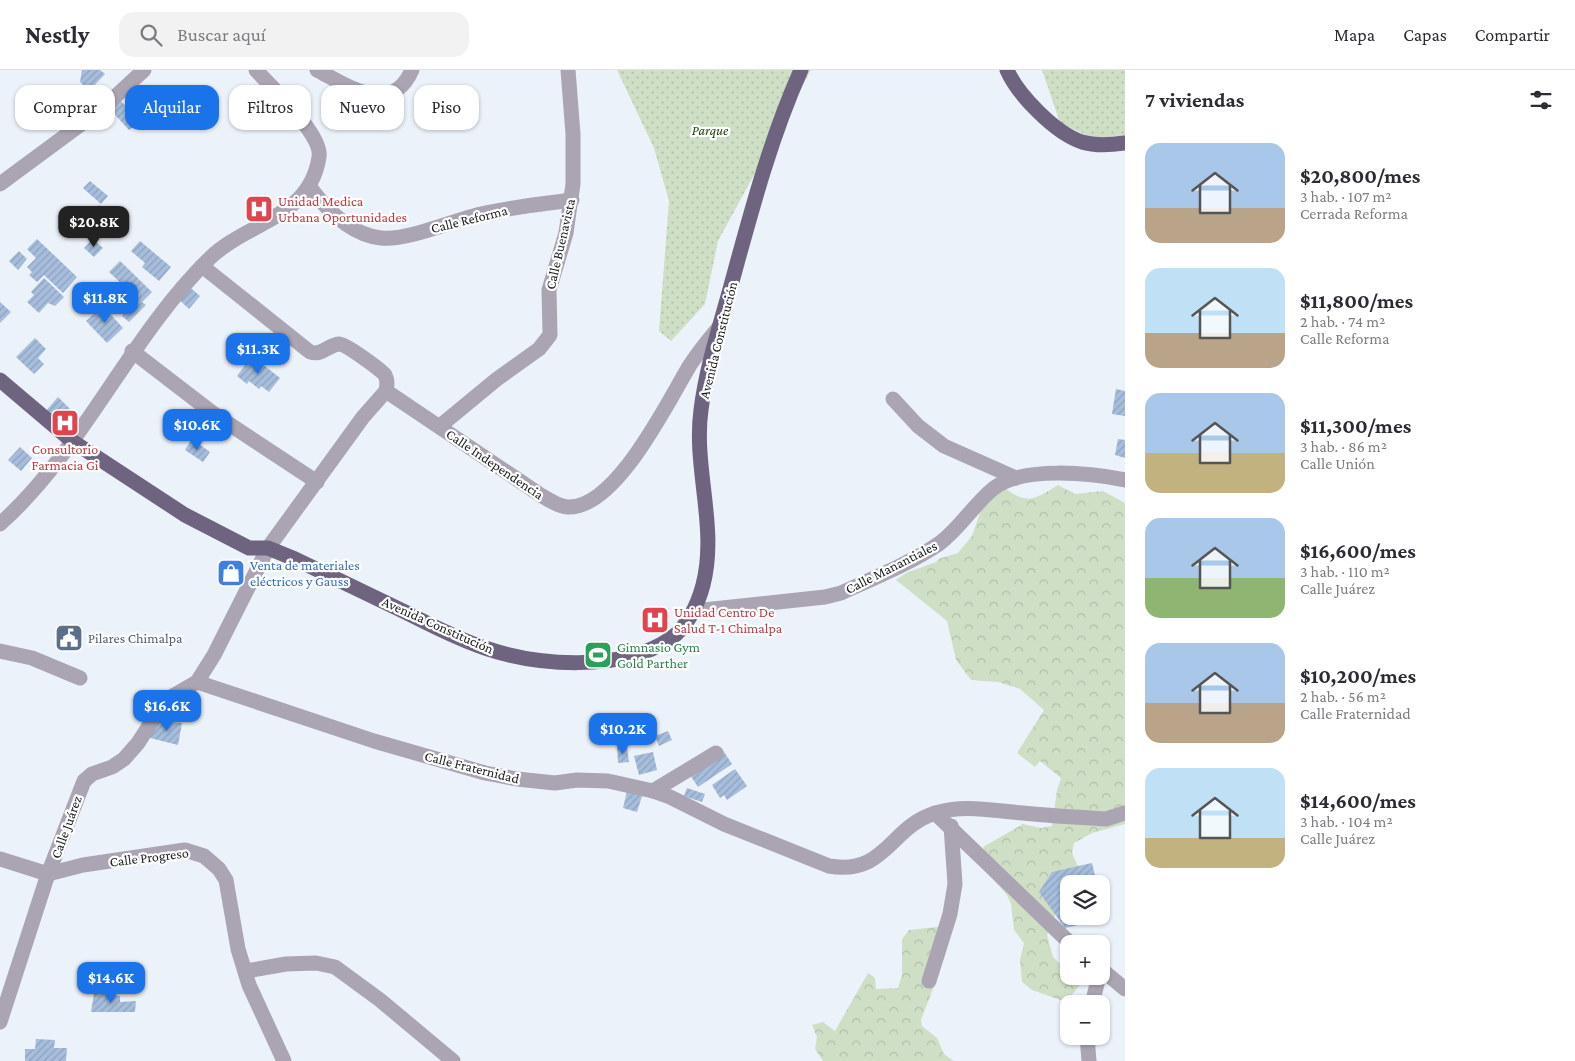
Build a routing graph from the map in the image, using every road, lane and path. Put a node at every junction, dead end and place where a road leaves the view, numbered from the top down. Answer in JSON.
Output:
{"nodes":[{"id":1,"x":144,"y":70,"type":"edge"},
{"id":2,"x":256,"y":70,"type":"edge"},
{"id":3,"x":317,"y":70,"type":"edge"},
{"id":4,"x":412,"y":70,"type":"edge"},
{"id":5,"x":568,"y":70,"type":"edge"},
{"id":6,"x":801,"y":70,"type":"edge"},
{"id":7,"x":1006,"y":70,"type":"edge"},
{"id":8,"x":1125,"y":143,"type":"edge"},
{"id":9,"x":0,"y":184,"type":"edge"},
{"id":10,"x":309,"y":186,"type":"junction"},
{"id":11,"x":572,"y":200,"type":"junction"},
{"id":12,"x":202,"y":266,"type":"junction"},
{"id":13,"x":720,"y":325,"type":"junction"},
{"id":14,"x":132,"y":351,"type":"junction"},
{"id":15,"x":0,"y":380,"type":"edge"},
{"id":16,"x":386,"y":390,"type":"junction"},
{"id":17,"x":893,"y":398,"type":"dead end"},
{"id":18,"x":440,"y":426,"type":"junction"},
{"id":19,"x":72,"y":440,"type":"junction"},
{"id":20,"x":1016,"y":478,"type":"junction"},
{"id":21,"x":1125,"y":480,"type":"edge"},
{"id":22,"x":317,"y":482,"type":"junction"},
{"id":23,"x":0,"y":524,"type":"edge"},
{"id":24,"x":268,"y":548,"type":"junction"},
{"id":25,"x":694,"y":611,"type":"junction"},
{"id":26,"x":0,"y":652,"type":"edge"},
{"id":27,"x":80,"y":678,"type":"dead end"},
{"id":28,"x":197,"y":682,"type":"junction"},
{"id":29,"x":716,"y":753,"type":"dead end"},
{"id":30,"x":653,"y":791,"type":"junction"},
{"id":31,"x":935,"y":813,"type":"junction"},
{"id":32,"x":1125,"y":813,"type":"edge"},
{"id":33,"x":951,"y":826,"type":"junction"},
{"id":34,"x":0,"y":859,"type":"edge"},
{"id":35,"x":48,"y":874,"type":"junction"},
{"id":36,"x":1062,"y":935,"type":"edge"},
{"id":37,"x":246,"y":971,"type":"junction"},
{"id":38,"x":1110,"y":976,"type":"edge"},
{"id":39,"x":929,"y":981,"type":"dead end"},
{"id":40,"x":1125,"y":989,"type":"edge"},
{"id":41,"x":0,"y":1022,"type":"edge"},
{"id":42,"x":1088,"y":1045,"type":"edge"},
{"id":43,"x":284,"y":1061,"type":"edge"},
{"id":44,"x":454,"y":1061,"type":"edge"},
{"id":45,"x":1089,"y":1061,"type":"edge"}],
"edges":[{"from":1,"to":9,"type":"street"},
{"from":2,"to":10,"type":"street"},
{"from":3,"to":4,"type":"street"},
{"from":5,"to":11,"type":"street","name":"Calle Buenavista"},
{"from":6,"to":13,"type":"main road","name":"Avenida Constitución"},
{"from":7,"to":8,"type":"main road"},
{"from":10,"to":11,"type":"street","name":"Calle Reforma"},
{"from":10,"to":12,"type":"street"},
{"from":11,"to":18,"type":"street","name":"Calle Buenavista"},
{"from":12,"to":14,"type":"street"},
{"from":12,"to":16,"type":"street"},
{"from":13,"to":18,"type":"street","name":"Calle Independencia"},
{"from":13,"to":25,"type":"main road","name":"Avenida Constitución"},
{"from":14,"to":19,"type":"street"},
{"from":14,"to":22,"type":"street"},
{"from":15,"to":19,"type":"main road","name":"Avenida Constitución"},
{"from":16,"to":18,"type":"street","name":"Calle Independencia"},
{"from":16,"to":22,"type":"street"},
{"from":17,"to":20,"type":"street"},
{"from":19,"to":23,"type":"street"},
{"from":19,"to":24,"type":"main road","name":"Avenida Constitución"},
{"from":20,"to":21,"type":"street","name":"Calle Manantiales"},
{"from":20,"to":25,"type":"street","name":"Calle Manantiales"},
{"from":22,"to":24,"type":"street"},
{"from":24,"to":25,"type":"main road","name":"Avenida Constitución"},
{"from":24,"to":28,"type":"street","name":"Calle Juárez"},
{"from":26,"to":27,"type":"street"},
{"from":28,"to":30,"type":"street","name":"Calle Fraternidad"},
{"from":28,"to":35,"type":"street","name":"Calle Juárez"},
{"from":29,"to":30,"type":"street"},
{"from":30,"to":31,"type":"street","name":"Calle Fraternidad"},
{"from":31,"to":32,"type":"street"},
{"from":31,"to":33,"type":"street"},
{"from":33,"to":36,"type":"street"},
{"from":33,"to":39,"type":"street"},
{"from":34,"to":35,"type":"street"},
{"from":35,"to":37,"type":"street","name":"Calle Progreso"},
{"from":35,"to":41,"type":"street","name":"Calle Juárez"},
{"from":37,"to":43,"type":"street","name":"Calle Progreso"},
{"from":37,"to":44,"type":"street"},
{"from":38,"to":40,"type":"street"},
{"from":42,"to":45,"type":"street"}]}
